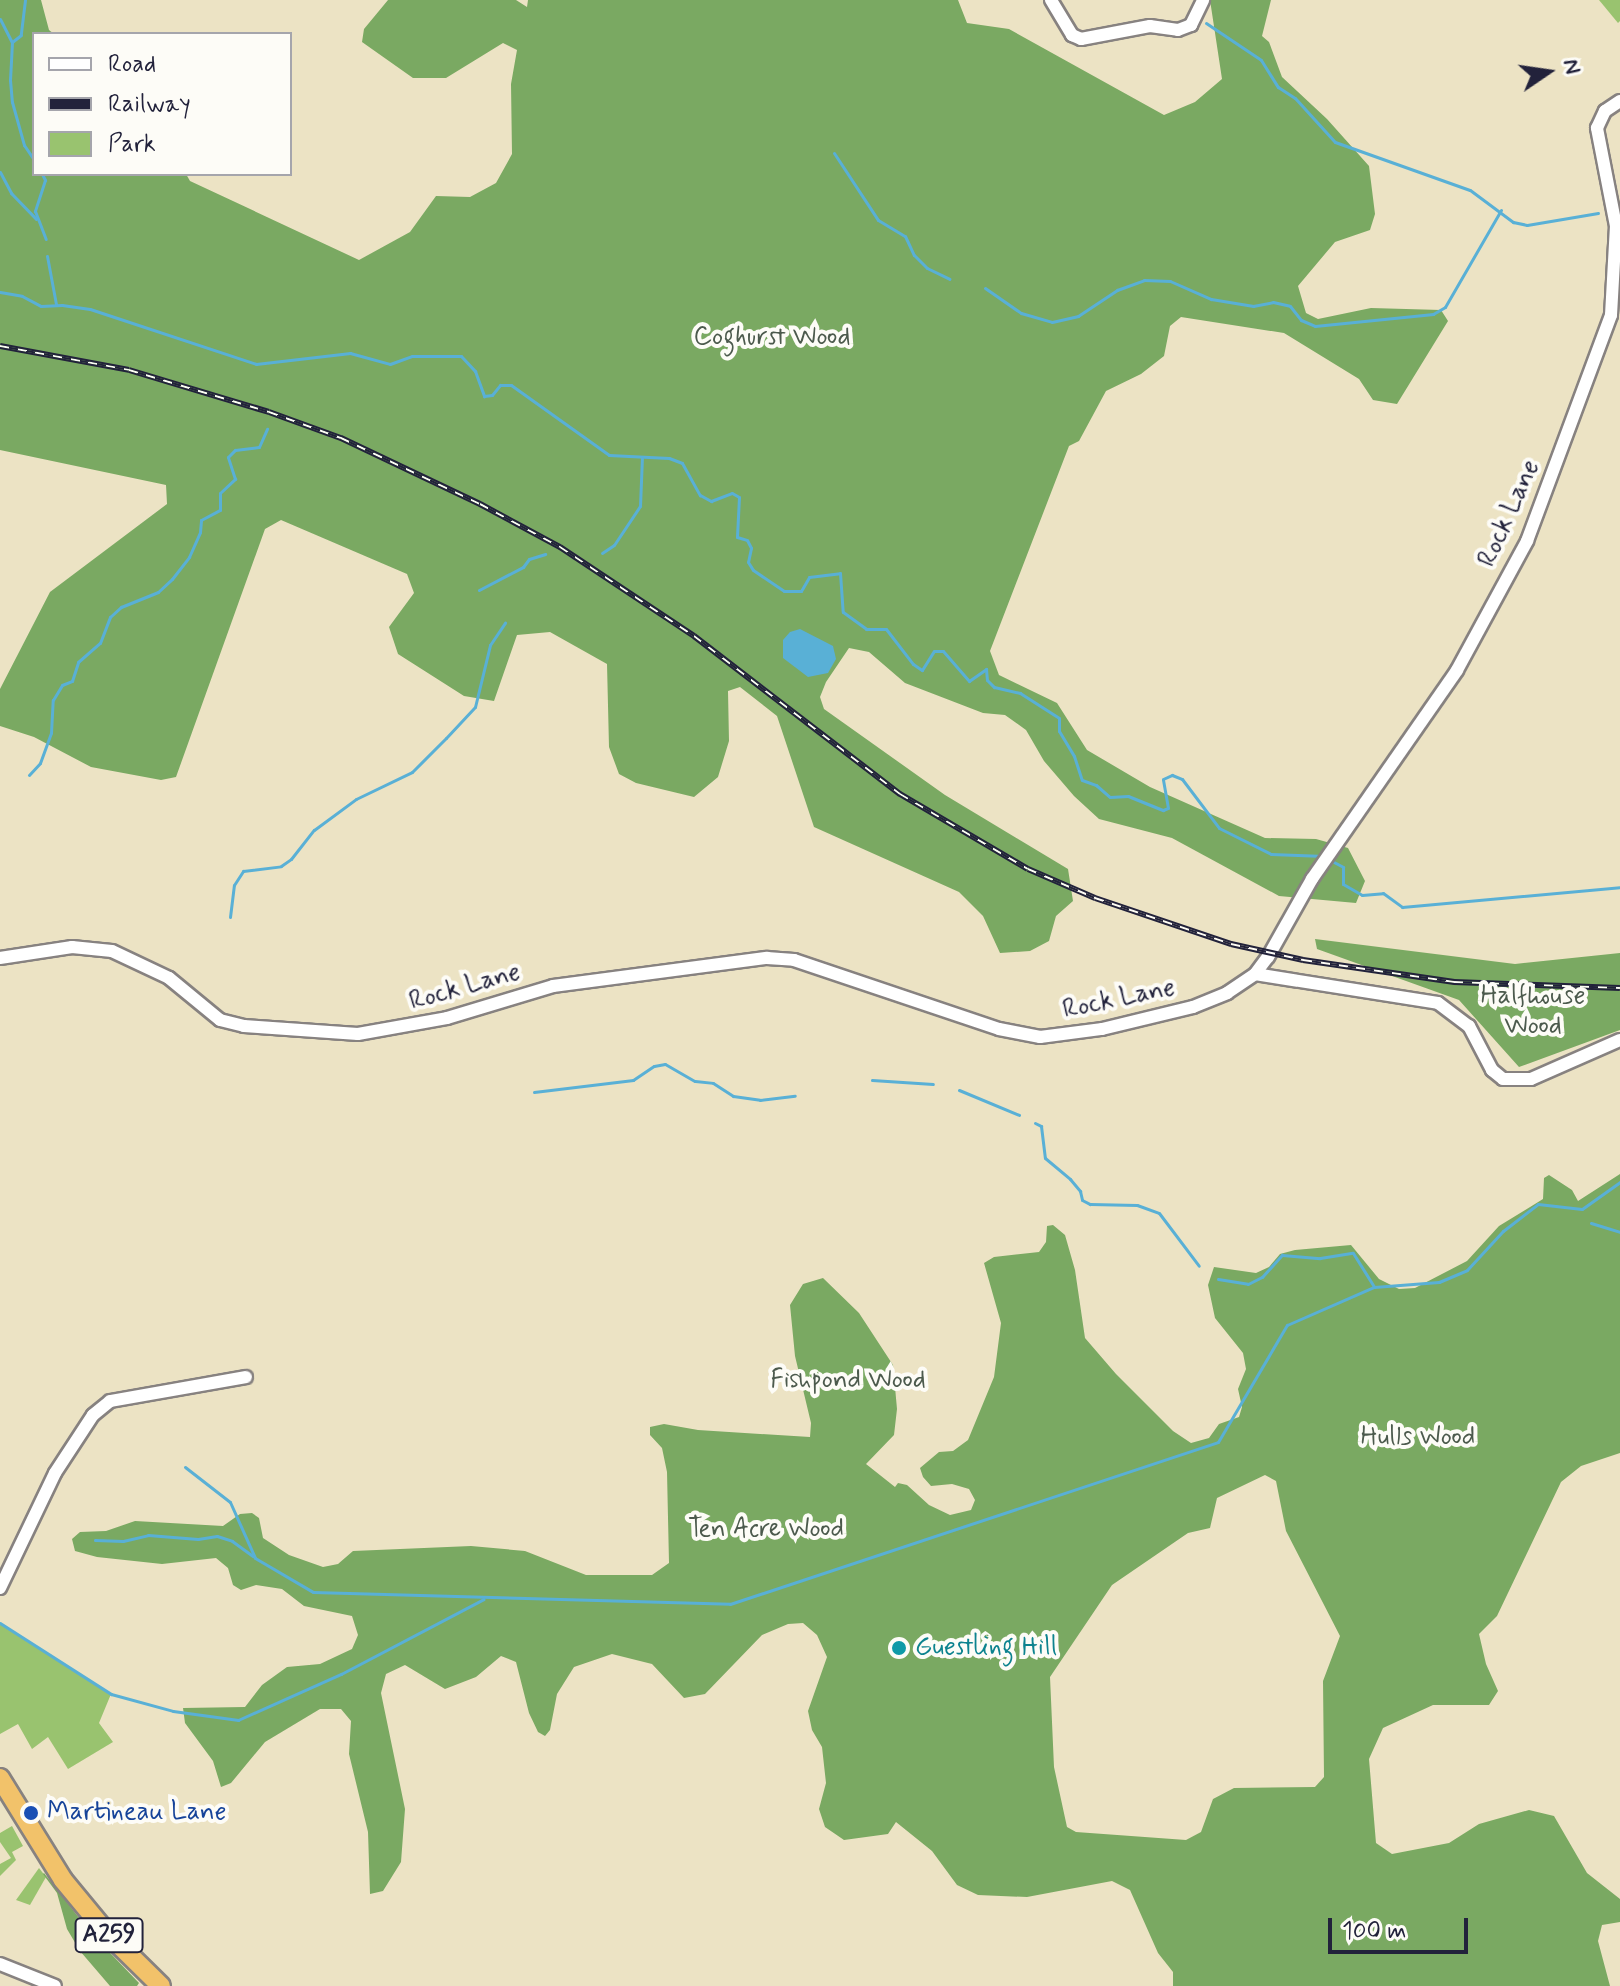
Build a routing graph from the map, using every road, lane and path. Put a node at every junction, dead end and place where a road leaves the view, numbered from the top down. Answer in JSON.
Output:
{"nodes":[{"id":1,"x":1051,"y":0,"type":"edge"},
{"id":2,"x":1203,"y":0,"type":"edge"},
{"id":3,"x":1620,"y":101,"type":"edge"},
{"id":4,"x":0,"y":958,"type":"edge"},
{"id":5,"x":1255,"y":974,"type":"junction"},
{"id":6,"x":1620,"y":1040,"type":"edge"},
{"id":7,"x":246,"y":1377,"type":"dead end"},
{"id":8,"x":0,"y":1588,"type":"edge"},
{"id":9,"x":0,"y":1778,"type":"edge"},
{"id":10,"x":0,"y":1964,"type":"edge"},
{"id":11,"x":55,"y":1986,"type":"edge"},
{"id":12,"x":161,"y":1986,"type":"edge"}],
"edges":[{"from":1,"to":2,"type":"street"},
{"from":3,"to":5,"type":"street","name":"Rock Lane"},
{"from":4,"to":5,"type":"street","name":"Rock Lane"},
{"from":5,"to":6,"type":"street"},
{"from":7,"to":8,"type":"street"},
{"from":9,"to":12,"type":"highway","number":"A259"},
{"from":10,"to":11,"type":"street"}]}
